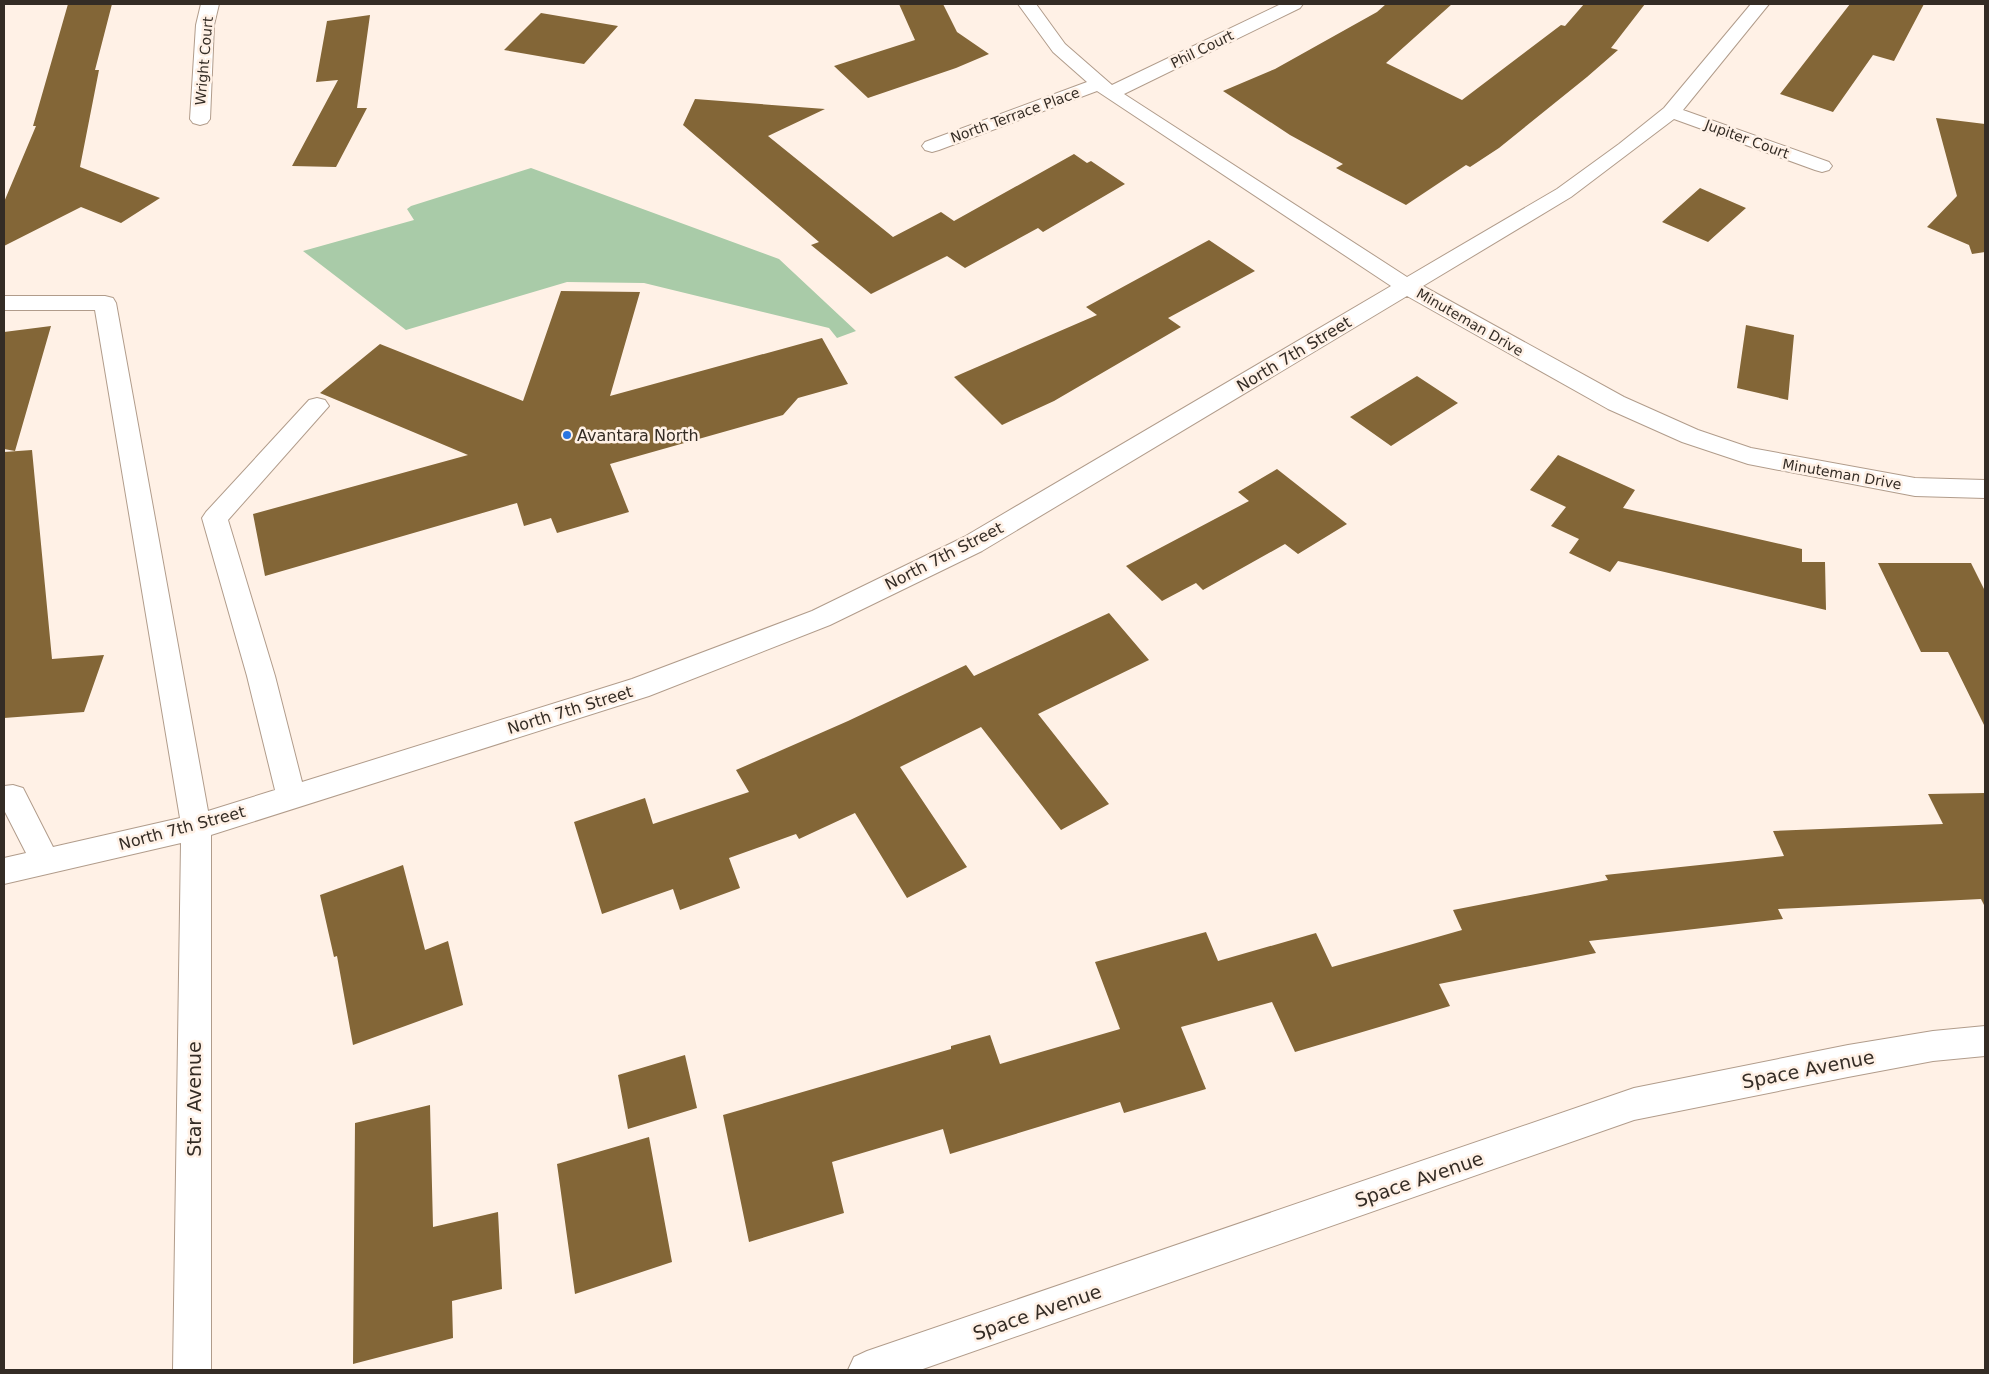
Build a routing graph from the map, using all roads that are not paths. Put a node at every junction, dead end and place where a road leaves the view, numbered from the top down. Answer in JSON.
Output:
{"nodes":[{"id":1,"x":210,"y":4,"type":"edge"},
{"id":2,"x":1027,"y":4,"type":"edge"},
{"id":3,"x":1294,"y":4,"type":"edge"},
{"id":4,"x":1760,"y":4,"type":"edge"},
{"id":5,"x":1104,"y":89,"type":"junction"},
{"id":6,"x":1672,"y":112,"type":"junction"},
{"id":7,"x":200,"y":119,"type":"dead end"},
{"id":8,"x":932,"y":146,"type":"dead end"},
{"id":9,"x":1822,"y":166,"type":"dead end"},
{"id":10,"x":1408,"y":287,"type":"junction"},
{"id":11,"x":4,"y":303,"type":"edge"},
{"id":12,"x":317,"y":406,"type":"dead end"},
{"id":13,"x":1985,"y":489,"type":"edge"},
{"id":14,"x":290,"y":797,"type":"junction"},
{"id":15,"x":4,"y":798,"type":"edge"},
{"id":16,"x":196,"y":827,"type":"junction"},
{"id":17,"x":45,"y":861,"type":"junction"},
{"id":18,"x":4,"y":870,"type":"edge"},
{"id":19,"x":1985,"y":1041,"type":"edge"},
{"id":20,"x":192,"y":1370,"type":"edge"},
{"id":21,"x":867,"y":1370,"type":"edge"}],
"edges":[{"from":1,"to":7,"type":"street","name":"Wright Court"},
{"from":2,"to":5,"type":"street","name":"Minuteman Drive"},
{"from":3,"to":5,"type":"street","name":"Phil Court"},
{"from":4,"to":6,"type":"street","name":"North 7th Street"},
{"from":5,"to":8,"type":"street","name":"North Terrace Place"},
{"from":5,"to":10,"type":"street","name":"Minuteman Drive"},
{"from":6,"to":9,"type":"street","name":"Jupiter Court"},
{"from":6,"to":10,"type":"street","name":"North 7th Street"},
{"from":10,"to":13,"type":"street","name":"Minuteman Drive"},
{"from":10,"to":14,"type":"street","name":"North 7th Street"},
{"from":11,"to":16,"type":"street","name":"Star Avenue"},
{"from":12,"to":14,"type":"street"},
{"from":14,"to":16,"type":"street","name":"North 7th Street"},
{"from":15,"to":17,"type":"street"},
{"from":16,"to":17,"type":"street","name":"North 7th Street"},
{"from":16,"to":20,"type":"street","name":"Star Avenue"},
{"from":17,"to":18,"type":"street","name":"North 7th Street"},
{"from":19,"to":21,"type":"street","name":"Space Avenue"}]}
